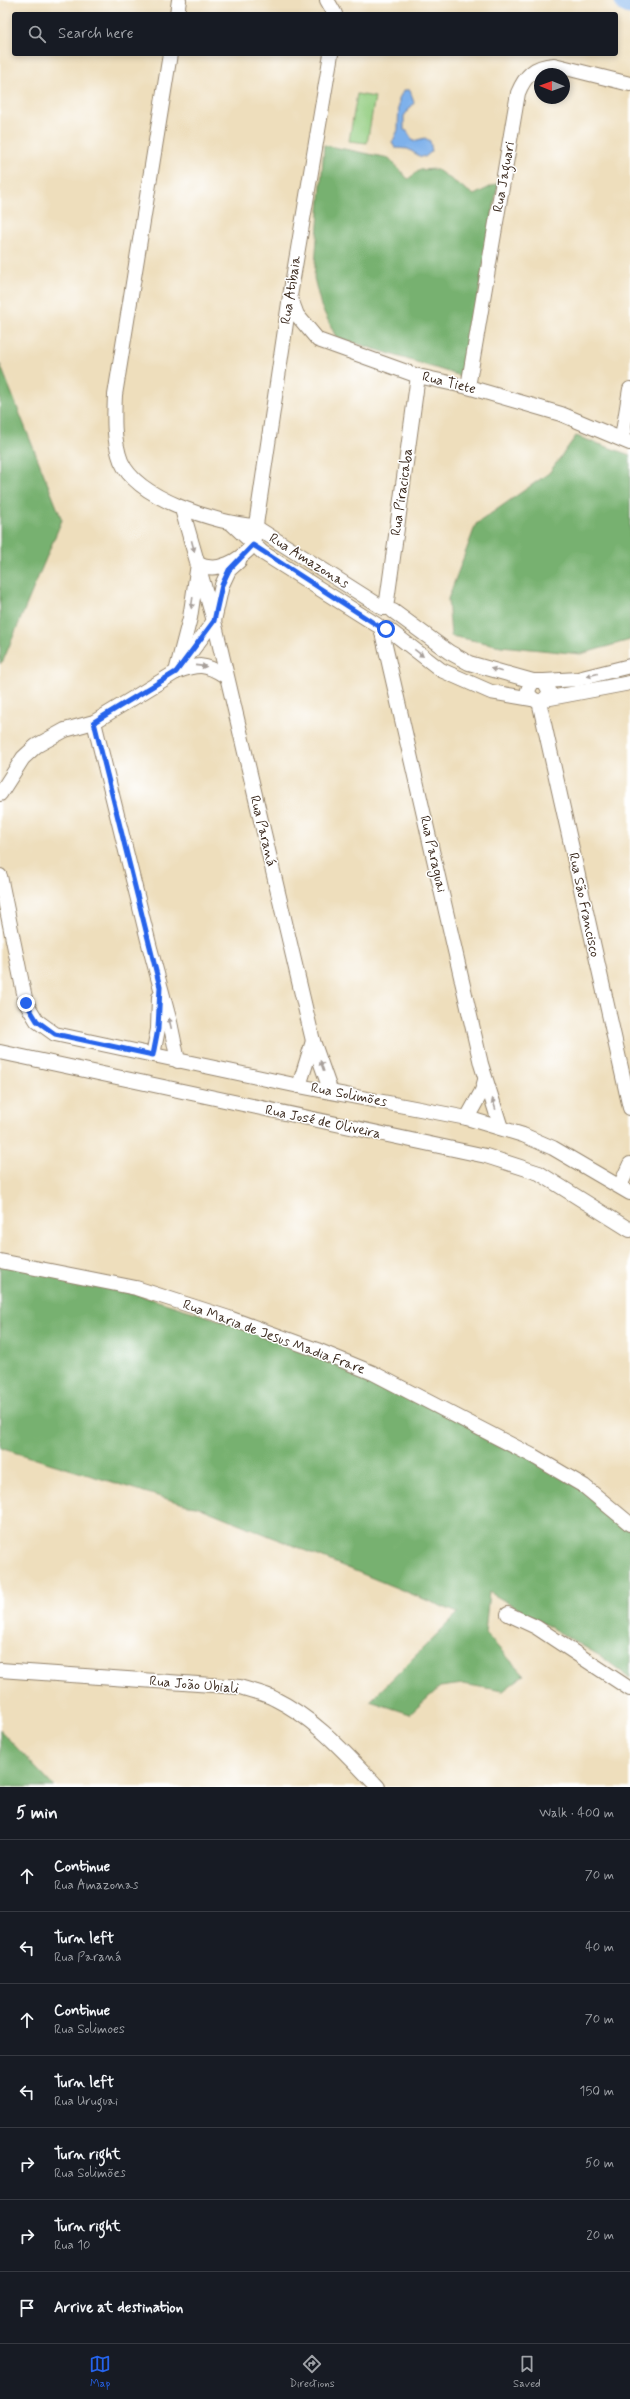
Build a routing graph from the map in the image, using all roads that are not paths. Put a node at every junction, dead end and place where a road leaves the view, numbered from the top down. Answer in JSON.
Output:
{"nodes":[{"id":1,"x":179,"y":0,"type":"edge"},
{"id":2,"x":327,"y":0,"type":"edge"},
{"id":3,"x":176,"y":12,"type":"edge"},
{"id":4,"x":334,"y":12,"type":"edge"},
{"id":5,"x":170,"y":56,"type":"edge"},
{"id":6,"x":330,"y":56,"type":"edge"},
{"id":7,"x":630,"y":84,"type":"edge"},
{"id":8,"x":290,"y":296,"type":"junction"},
{"id":9,"x":418,"y":376,"type":"junction"},
{"id":10,"x":468,"y":387,"type":"junction"},
{"id":11,"x":630,"y":389,"type":"edge"},
{"id":12,"x":626,"y":440,"type":"edge"},
{"id":13,"x":182,"y":509,"type":"junction"},
{"id":14,"x":232,"y":524,"type":"junction"},
{"id":15,"x":254,"y":526,"type":"junction"},
{"id":16,"x":253,"y":545,"type":"junction"},
{"id":17,"x":243,"y":557,"type":"junction"},
{"id":18,"x":198,"y":564,"type":"junction"},
{"id":19,"x":387,"y":609,"type":"junction"},
{"id":20,"x":214,"y":621,"type":"junction"},
{"id":21,"x":382,"y":627,"type":"junction"},
{"id":22,"x":630,"y":666,"type":"edge"},
{"id":23,"x":176,"y":672,"type":"junction"},
{"id":24,"x":225,"y":676,"type":"junction"},
{"id":25,"x":539,"y":681,"type":"junction"},
{"id":26,"x":630,"y":683,"type":"edge"},
{"id":27,"x":539,"y":700,"type":"junction"},
{"id":28,"x":94,"y":722,"type":"junction"},
{"id":29,"x":0,"y":794,"type":"edge"},
{"id":30,"x":0,"y":876,"type":"edge"},
{"id":31,"x":160,"y":987,"type":"junction"},
{"id":32,"x":313,"y":1041,"type":"junction"},
{"id":33,"x":0,"y":1052,"type":"edge"},
{"id":34,"x":153,"y":1055,"type":"junction"},
{"id":35,"x":178,"y":1061,"type":"junction"},
{"id":36,"x":485,"y":1080,"type":"junction"},
{"id":37,"x":299,"y":1086,"type":"junction"},
{"id":38,"x":330,"y":1092,"type":"junction"},
{"id":39,"x":630,"y":1108,"type":"edge"},
{"id":40,"x":467,"y":1118,"type":"junction"},
{"id":41,"x":501,"y":1128,"type":"junction"},
{"id":42,"x":630,"y":1164,"type":"edge"},
{"id":43,"x":625,"y":1189,"type":"edge"},
{"id":44,"x":630,"y":1230,"type":"edge"},
{"id":45,"x":0,"y":1261,"type":"edge"},
{"id":46,"x":630,"y":1524,"type":"edge"},
{"id":47,"x":508,"y":1614,"type":"dead end"},
{"id":48,"x":0,"y":1670,"type":"edge"},
{"id":49,"x":630,"y":1689,"type":"edge"},
{"id":50,"x":378,"y":1787,"type":"edge"}],
"edges":[{"from":1,"to":3,"type":"street"},
{"from":2,"to":4,"type":"street"},
{"from":5,"to":13,"type":"street","name":"Rua Amazonas"},
{"from":6,"to":8,"type":"street","name":"Rua Atibaia"},
{"from":7,"to":10,"type":"street","name":"Rua Jaguari"},
{"from":8,"to":9,"type":"street","name":"Rua Tiete"},
{"from":8,"to":15,"type":"street","name":"Rua Atibaia"},
{"from":9,"to":10,"type":"street","name":"Rua Tiete"},
{"from":9,"to":19,"type":"street","name":"Rua Piracicaba"},
{"from":10,"to":12,"type":"street","name":"Rua Tiete"},
{"from":11,"to":12,"type":"street"},
{"from":13,"to":14,"type":"street","name":"Rua Amazonas"},
{"from":13,"to":18,"type":"street","name":"Rua Paraná","one_way":true},
{"from":14,"to":15,"type":"street","name":"Rua Amazonas"},
{"from":14,"to":16,"type":"street","name":"Rua Amazonas"},
{"from":15,"to":16,"type":"street","name":"Rua Atibaia"},
{"from":15,"to":19,"type":"street","name":"Rua Amazonas"},
{"from":16,"to":17,"type":"street","name":"Rua Paraná"},
{"from":16,"to":21,"type":"street","name":"Rua Amazonas"},
{"from":17,"to":18,"type":"street"},
{"from":17,"to":20,"type":"street","name":"Rua Paraná"},
{"from":18,"to":20,"type":"street","name":"Rua Paraná"},
{"from":18,"to":23,"type":"street","one_way":true},
{"from":19,"to":21,"type":"street"},
{"from":25,"to":19,"type":"street","name":"Rua Amazonas","one_way":true},
{"from":20,"to":23,"type":"street"},
{"from":20,"to":24,"type":"street","name":"Rua Paraná"},
{"from":21,"to":27,"type":"street","name":"Rua Amazonas","one_way":true},
{"from":21,"to":36,"type":"street","name":"Rua Paraguai"},
{"from":22,"to":25,"type":"street","name":"Rua Amazonas","one_way":true},
{"from":23,"to":24,"type":"street","one_way":true},
{"from":23,"to":28,"type":"street"},
{"from":24,"to":32,"type":"street","name":"Rua Paraná"},
{"from":25,"to":27,"type":"street","name":"Rua São Francisco"},
{"from":26,"to":27,"type":"street","name":"Rua Amazonas"},
{"from":27,"to":39,"type":"street","name":"Rua São Francisco"},
{"from":28,"to":29,"type":"street"},
{"from":28,"to":31,"type":"street"},
{"from":30,"to":34,"type":"street","name":"Rua Solimões"},
{"from":31,"to":34,"type":"street"},
{"from":35,"to":31,"type":"street","one_way":true},
{"from":32,"to":37,"type":"street"},
{"from":38,"to":32,"type":"street","name":"Rua Paraná","one_way":true},
{"from":33,"to":44,"type":"street","name":"Rua José de Oliveira"},
{"from":34,"to":35,"type":"street","name":"Rua Solimões"},
{"from":35,"to":37,"type":"street","name":"Rua Solimões"},
{"from":36,"to":40,"type":"street"},
{"from":41,"to":36,"type":"street","name":"Rua Paraguai","one_way":true},
{"from":37,"to":38,"type":"street","name":"Rua Solimões"},
{"from":38,"to":40,"type":"street","name":"Rua Solimões"},
{"from":40,"to":41,"type":"street","name":"Rua Solimões"},
{"from":41,"to":43,"type":"street","name":"Rua Solimões"},
{"from":42,"to":43,"type":"street"},
{"from":45,"to":46,"type":"street","name":"Rua Maria de Jesus Madia Frare"},
{"from":47,"to":49,"type":"street"},
{"from":48,"to":50,"type":"street","name":"Rua João Ubiali"}]}
